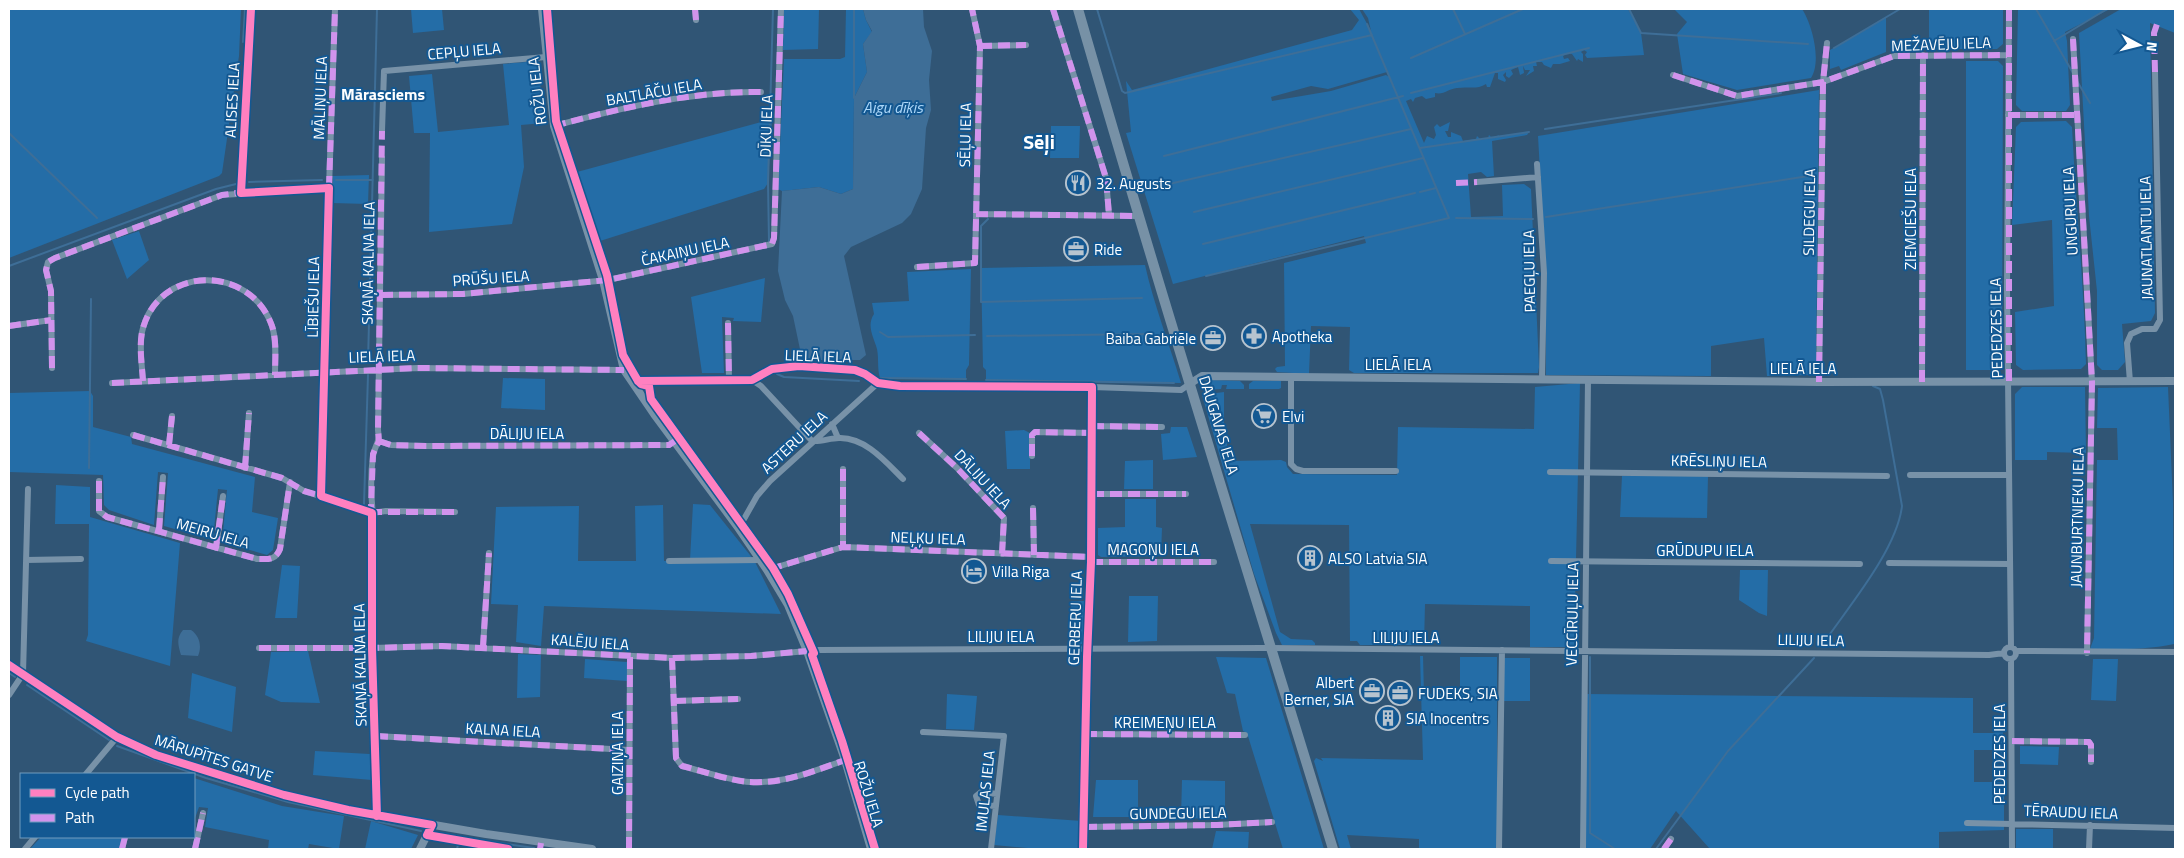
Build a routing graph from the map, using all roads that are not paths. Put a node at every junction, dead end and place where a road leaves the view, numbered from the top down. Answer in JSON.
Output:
{"nodes":[{"id":1,"x":251,"y":9,"type":"edge"},
{"id":2,"x":335,"y":9,"type":"edge"},
{"id":3,"x":542,"y":9,"type":"edge"},
{"id":4,"x":695,"y":9,"type":"edge"},
{"id":5,"x":781,"y":9,"type":"edge"},
{"id":6,"x":972,"y":9,"type":"edge"},
{"id":7,"x":1053,"y":9,"type":"edge"},
{"id":8,"x":1078,"y":9,"type":"edge"},
{"id":9,"x":2009,"y":9,"type":"edge"},
{"id":10,"x":696,"y":20,"type":"dead end"},
{"id":11,"x":2073,"y":39,"type":"dead end"},
{"id":12,"x":1827,"y":43,"type":"dead end"},
{"id":13,"x":1026,"y":45,"type":"dead end"},
{"id":14,"x":980,"y":46,"type":"junction"},
{"id":15,"x":1924,"y":55,"type":"junction"},
{"id":16,"x":2007,"y":55,"type":"junction"},
{"id":17,"x":546,"y":57,"type":"junction"},
{"id":18,"x":2154,"y":72,"type":"dead end"},
{"id":19,"x":1673,"y":76,"type":"dead end"},
{"id":20,"x":1823,"y":82,"type":"junction"},
{"id":21,"x":761,"y":92,"type":"dead end"},
{"id":22,"x":2008,"y":115,"type":"junction"},
{"id":23,"x":2077,"y":115,"type":"junction"},
{"id":24,"x":554,"y":126,"type":"junction"},
{"id":25,"x":382,"y":131,"type":"dead end"},
{"id":26,"x":382,"y":158,"type":"dead end"},
{"id":27,"x":1537,"y":164,"type":"dead end"},
{"id":28,"x":1538,"y":177,"type":"junction"},
{"id":29,"x":1477,"y":182,"type":"dead end"},
{"id":30,"x":329,"y":188,"type":"junction"},
{"id":31,"x":241,"y":193,"type":"junction"},
{"id":32,"x":976,"y":214,"type":"junction"},
{"id":33,"x":1109,"y":215,"type":"junction"},
{"id":34,"x":1138,"y":216,"type":"junction"},
{"id":35,"x":772,"y":244,"type":"joint"},
{"id":36,"x":917,"y":267,"type":"dead end"},
{"id":37,"x":603,"y":280,"type":"junction"},
{"id":38,"x":381,"y":295,"type":"junction"},
{"id":39,"x":51,"y":320,"type":"junction"},
{"id":40,"x":728,"y":323,"type":"dead end"},
{"id":41,"x":9,"y":326,"type":"edge"},
{"id":42,"x":52,"y":368,"type":"dead end"},
{"id":43,"x":379,"y":369,"type":"junction"},
{"id":44,"x":624,"y":370,"type":"junction"},
{"id":45,"x":325,"y":372,"type":"junction"},
{"id":46,"x":275,"y":375,"type":"junction"},
{"id":47,"x":1291,"y":377,"type":"junction"},
{"id":48,"x":1542,"y":379,"type":"junction"},
{"id":49,"x":1588,"y":379,"type":"junction"},
{"id":50,"x":729,"y":380,"type":"junction"},
{"id":51,"x":752,"y":380,"type":"junction"},
{"id":52,"x":143,"y":381,"type":"junction"},
{"id":53,"x":2175,"y":381,"type":"edge"},
{"id":54,"x":1819,"y":382,"type":"junction"},
{"id":55,"x":1922,"y":382,"type":"junction"},
{"id":56,"x":2009,"y":382,"type":"junction"},
{"id":57,"x":2092,"y":382,"type":"junction"},
{"id":58,"x":2130,"y":382,"type":"junction"},
{"id":59,"x":112,"y":383,"type":"dead end"},
{"id":60,"x":633,"y":383,"type":"junction"},
{"id":61,"x":878,"y":383,"type":"junction"},
{"id":62,"x":1191,"y":383,"type":"junction"},
{"id":63,"x":1092,"y":387,"type":"junction"},
{"id":64,"x":249,"y":414,"type":"dead end"},
{"id":65,"x":172,"y":416,"type":"dead end"},
{"id":66,"x":832,"y":424,"type":"junction"},
{"id":67,"x":1162,"y":427,"type":"dead end"},
{"id":68,"x":1092,"y":430,"type":"junction"},
{"id":69,"x":919,"y":433,"type":"dead end"},
{"id":70,"x":133,"y":435,"type":"dead end"},
{"id":71,"x":838,"y":438,"type":"junction"},
{"id":72,"x":379,"y":441,"type":"junction"},
{"id":73,"x":675,"y":441,"type":"junction"},
{"id":74,"x":812,"y":441,"type":"junction"},
{"id":75,"x":169,"y":445,"type":"junction"},
{"id":76,"x":1032,"y":456,"type":"dead end"},
{"id":77,"x":245,"y":468,"type":"junction"},
{"id":78,"x":843,"y":469,"type":"dead end"},
{"id":79,"x":1396,"y":471,"type":"dead end"},
{"id":80,"x":1550,"y":472,"type":"dead end"},
{"id":81,"x":1586,"y":472,"type":"junction"},
{"id":82,"x":1910,"y":475,"type":"dead end"},
{"id":83,"x":2009,"y":475,"type":"junction"},
{"id":84,"x":1888,"y":476,"type":"dead end"},
{"id":85,"x":163,"y":477,"type":"dead end"},
{"id":86,"x":903,"y":479,"type":"dead end"},
{"id":87,"x":99,"y":481,"type":"dead end"},
{"id":88,"x":290,"y":482,"type":"junction"},
{"id":89,"x":28,"y":489,"type":"dead end"},
{"id":90,"x":1092,"y":494,"type":"junction"},
{"id":91,"x":1186,"y":494,"type":"dead end"},
{"id":92,"x":223,"y":496,"type":"dead end"},
{"id":93,"x":321,"y":496,"type":"junction"},
{"id":94,"x":1033,"y":508,"type":"dead end"},
{"id":95,"x":455,"y":512,"type":"dead end"},
{"id":96,"x":372,"y":513,"type":"junction"},
{"id":97,"x":737,"y":526,"type":"junction"},
{"id":98,"x":159,"y":530,"type":"junction"},
{"id":99,"x":843,"y":547,"type":"junction"},
{"id":100,"x":216,"y":548,"type":"junction"},
{"id":101,"x":489,"y":553,"type":"dead end"},
{"id":102,"x":1002,"y":554,"type":"junction"},
{"id":103,"x":1034,"y":555,"type":"junction"},
{"id":104,"x":1091,"y":559,"type":"junction"},
{"id":105,"x":26,"y":560,"type":"junction"},
{"id":106,"x":81,"y":560,"type":"dead end"},
{"id":107,"x":760,"y":560,"type":"junction"},
{"id":108,"x":669,"y":561,"type":"dead end"},
{"id":109,"x":1551,"y":561,"type":"dead end"},
{"id":110,"x":1585,"y":561,"type":"junction"},
{"id":111,"x":1214,"y":562,"type":"dead end"},
{"id":112,"x":1889,"y":563,"type":"dead end"},
{"id":113,"x":1860,"y":564,"type":"dead end"},
{"id":114,"x":2010,"y":564,"type":"junction"},
{"id":115,"x":767,"y":570,"type":"junction"},
{"id":116,"x":484,"y":647,"type":"junction"},
{"id":117,"x":259,"y":648,"type":"dead end"},
{"id":118,"x":372,"y":648,"type":"junction"},
{"id":119,"x":1272,"y":648,"type":"junction"},
{"id":120,"x":1088,"y":649,"type":"junction"},
{"id":121,"x":2014,"y":649,"type":"junction"},
{"id":122,"x":1502,"y":650,"type":"junction"},
{"id":123,"x":807,"y":651,"type":"junction"},
{"id":124,"x":1584,"y":651,"type":"junction"},
{"id":125,"x":2175,"y":652,"type":"edge"},
{"id":126,"x":2004,"y":653,"type":"junction"},
{"id":127,"x":2087,"y":653,"type":"junction"},
{"id":128,"x":630,"y":657,"type":"junction"},
{"id":129,"x":672,"y":658,"type":"junction"},
{"id":130,"x":2011,"y":660,"type":"junction"},
{"id":131,"x":9,"y":665,"type":"edge"},
{"id":132,"x":23,"y":674,"type":"junction"},
{"id":133,"x":9,"y":695,"type":"edge"},
{"id":134,"x":738,"y":699,"type":"dead end"},
{"id":135,"x":674,"y":701,"type":"junction"},
{"id":136,"x":923,"y":732,"type":"dead end"},
{"id":137,"x":1085,"y":734,"type":"junction"},
{"id":138,"x":1245,"y":735,"type":"dead end"},
{"id":139,"x":376,"y":736,"type":"junction"},
{"id":140,"x":117,"y":737,"type":"junction"},
{"id":141,"x":2012,"y":741,"type":"junction"},
{"id":142,"x":629,"y":750,"type":"junction"},
{"id":143,"x":845,"y":760,"type":"junction"},
{"id":144,"x":2091,"y":762,"type":"dead end"},
{"id":145,"x":87,"y":773,"type":"edge"},
{"id":146,"x":997,"y":794,"type":"junction"},
{"id":147,"x":996,"y":806,"type":"junction"},
{"id":148,"x":204,"y":813,"type":"dead end"},
{"id":149,"x":377,"y":816,"type":"junction"},
{"id":150,"x":1272,"y":822,"type":"dead end"},
{"id":151,"x":2012,"y":823,"type":"junction"},
{"id":152,"x":1967,"y":824,"type":"dead end"},
{"id":153,"x":432,"y":825,"type":"junction"},
{"id":154,"x":2090,"y":825,"type":"junction"},
{"id":155,"x":1084,"y":827,"type":"junction"},
{"id":156,"x":2175,"y":828,"type":"edge"},
{"id":157,"x":34,"y":838,"type":"edge"},
{"id":158,"x":1671,"y":839,"type":"dead end"},
{"id":159,"x":540,"y":846,"type":"edge"},
{"id":160,"x":25,"y":849,"type":"edge"},
{"id":161,"x":195,"y":849,"type":"edge"},
{"id":162,"x":420,"y":849,"type":"edge"},
{"id":163,"x":592,"y":849,"type":"edge"},
{"id":164,"x":629,"y":849,"type":"edge"},
{"id":165,"x":872,"y":849,"type":"edge"},
{"id":166,"x":991,"y":849,"type":"edge"},
{"id":167,"x":1084,"y":849,"type":"edge"},
{"id":168,"x":1333,"y":849,"type":"edge"},
{"id":169,"x":1500,"y":849,"type":"edge"},
{"id":170,"x":1583,"y":849,"type":"edge"},
{"id":171,"x":1664,"y":849,"type":"edge"},
{"id":172,"x":2012,"y":849,"type":"edge"},
{"id":173,"x":2089,"y":849,"type":"edge"}],
"edges":[{"from":1,"to":31,"type":"street","name":"ALISES IELA"},
{"from":2,"to":30,"type":"street","name":"MĀLIŅU IELA"},
{"from":3,"to":17,"type":"street","name":"ROŽU IELA"},
{"from":4,"to":10,"type":"street"},
{"from":5,"to":35,"type":"street","name":"DĪĶU IELA"},
{"from":6,"to":14,"type":"street","name":"SĒĻU IELA"},
{"from":7,"to":33,"type":"street"},
{"from":8,"to":34,"type":"main road","name":"DAUGAVAS IELA"},
{"from":9,"to":16,"type":"street","name":"PEDEDZES IELA"},
{"from":11,"to":23,"type":"street","name":"UNGURU IELA"},
{"from":12,"to":20,"type":"street","name":"SILDEGU IELA"},
{"from":13,"to":14,"type":"street"},
{"from":14,"to":32,"type":"street","name":"SĒĻU IELA"},
{"from":15,"to":16,"type":"street","name":"MEŽAVĒJU IELA"},
{"from":15,"to":20,"type":"street","name":"MEŽAVĒJU IELA"},
{"from":15,"to":55,"type":"street","name":"ZIEMCIEŠU IELA"},
{"from":16,"to":22,"type":"street","name":"PEDEDZES IELA"},
{"from":17,"to":24,"type":"street","name":"ROŽU IELA"},
{"from":17,"to":25,"type":"street","name":"CEPĻU IELA"},
{"from":18,"to":58,"type":"street","name":"JAUNATLANTU IELA"},
{"from":19,"to":20,"type":"street","name":"MEŽAVĒJU IELA"},
{"from":20,"to":54,"type":"street","name":"SILDEGU IELA"},
{"from":21,"to":24,"type":"street","name":"BALTLĀČU IELA"},
{"from":22,"to":23,"type":"street"},
{"from":22,"to":56,"type":"street","name":"PEDEDZES IELA"},
{"from":23,"to":57,"type":"street","name":"UNGURU IELA"},
{"from":24,"to":37,"type":"street","name":"ROŽU IELA"},
{"from":26,"to":38,"type":"street","name":"SKAŅĀ KALNA IELA"},
{"from":27,"to":28,"type":"street","name":"PAEGĻU IELA"},
{"from":28,"to":29,"type":"street"},
{"from":28,"to":48,"type":"street","name":"PAEGĻU IELA"},
{"from":30,"to":31,"type":"street"},
{"from":30,"to":45,"type":"street","name":"LĪBIEŠU IELA"},
{"from":31,"to":39,"type":"street"},
{"from":32,"to":33,"type":"street"},
{"from":32,"to":36,"type":"street","name":"SĒĻU IELA"},
{"from":33,"to":34,"type":"street"},
{"from":34,"to":62,"type":"main road","name":"DAUGAVAS IELA"},
{"from":35,"to":37,"type":"street","name":"ČAKAIŅU IELA"},
{"from":37,"to":38,"type":"street","name":"PRŪŠU IELA"},
{"from":37,"to":44,"type":"street","name":"ROŽU IELA"},
{"from":38,"to":43,"type":"street","name":"SKAŅĀ KALNA IELA"},
{"from":39,"to":41,"type":"street"},
{"from":39,"to":42,"type":"street"},
{"from":40,"to":50,"type":"street"},
{"from":43,"to":44,"type":"street","name":"LIELĀ IELA"},
{"from":43,"to":45,"type":"street","name":"LIELĀ IELA"},
{"from":43,"to":72,"type":"street","name":"SKAŅĀ KALNA IELA"},
{"from":44,"to":60,"type":"street","name":"ROŽU IELA"},
{"from":45,"to":46,"type":"street","name":"LIELĀ IELA"},
{"from":45,"to":93,"type":"street","name":"LĪBIEŠU IELA"},
{"from":46,"to":52,"type":"street","name":"LIELĀ IELA"},
{"from":46,"to":52,"type":"street"},
{"from":47,"to":48,"type":"street","name":"LIELĀ IELA"},
{"from":47,"to":62,"type":"street","name":"LIELĀ IELA"},
{"from":47,"to":79,"type":"street"},
{"from":48,"to":49,"type":"street","name":"LIELĀ IELA"},
{"from":49,"to":54,"type":"street","name":"LIELĀ IELA"},
{"from":49,"to":81,"type":"street","name":"VECCĪRUĻU IELA"},
{"from":50,"to":51,"type":"street","name":"LIELĀ IELA"},
{"from":50,"to":60,"type":"street","name":"LIELĀ IELA"},
{"from":51,"to":61,"type":"street","name":"LIELĀ IELA"},
{"from":51,"to":74,"type":"street"},
{"from":52,"to":59,"type":"street","name":"LIELĀ IELA"},
{"from":53,"to":58,"type":"street","name":"LIELĀ IELA"},
{"from":54,"to":55,"type":"street","name":"LIELĀ IELA"},
{"from":55,"to":56,"type":"street","name":"LIELĀ IELA"},
{"from":56,"to":57,"type":"street","name":"LIELĀ IELA"},
{"from":56,"to":83,"type":"street","name":"PEDEDZES IELA"},
{"from":57,"to":58,"type":"street","name":"LIELĀ IELA"},
{"from":57,"to":127,"type":"street","name":"JAUNBURTNIEKU IELA"},
{"from":60,"to":73,"type":"street","name":"ROŽU IELA"},
{"from":61,"to":63,"type":"street","name":"LIELĀ IELA"},
{"from":61,"to":66,"type":"street","name":"ASTERU IELA"},
{"from":62,"to":63,"type":"street","name":"LIELĀ IELA"},
{"from":62,"to":119,"type":"main road","name":"DAUGAVAS IELA"},
{"from":63,"to":68,"type":"street","name":"GERBERU IELA"},
{"from":64,"to":77,"type":"street"},
{"from":65,"to":75,"type":"street"},
{"from":66,"to":71,"type":"street"},
{"from":66,"to":74,"type":"street","name":"ASTERU IELA"},
{"from":67,"to":68,"type":"street"},
{"from":68,"to":76,"type":"street"},
{"from":68,"to":90,"type":"street","name":"GERBERU IELA"},
{"from":69,"to":102,"type":"street","name":"DĀLIJU IELA"},
{"from":70,"to":75,"type":"street"},
{"from":71,"to":74,"type":"street"},
{"from":71,"to":86,"type":"street"},
{"from":72,"to":73,"type":"street","name":"DĀLIJU IELA"},
{"from":72,"to":96,"type":"street","name":"SKAŅĀ KALNA IELA"},
{"from":73,"to":97,"type":"street","name":"ROŽU IELA"},
{"from":74,"to":97,"type":"street","name":"ASTERU IELA"},
{"from":75,"to":77,"type":"street"},
{"from":77,"to":88,"type":"street"},
{"from":78,"to":99,"type":"street"},
{"from":80,"to":81,"type":"street","name":"KRĒSLIŅU IELA"},
{"from":81,"to":84,"type":"street","name":"KRĒSLIŅU IELA"},
{"from":81,"to":110,"type":"street","name":"VECCĪRUĻU IELA"},
{"from":82,"to":83,"type":"street"},
{"from":83,"to":114,"type":"street","name":"PEDEDZES IELA"},
{"from":85,"to":98,"type":"street"},
{"from":87,"to":98,"type":"street","name":"MEIRU IELA"},
{"from":88,"to":93,"type":"street"},
{"from":88,"to":100,"type":"street","name":"MEIRU IELA"},
{"from":89,"to":105,"type":"street"},
{"from":90,"to":91,"type":"street"},
{"from":90,"to":104,"type":"street","name":"GERBERU IELA"},
{"from":92,"to":100,"type":"street"},
{"from":93,"to":96,"type":"street"},
{"from":94,"to":103,"type":"street"},
{"from":95,"to":96,"type":"street"},
{"from":96,"to":118,"type":"street","name":"SKAŅĀ KALNA IELA"},
{"from":97,"to":107,"type":"street","name":"ROŽU IELA"},
{"from":98,"to":100,"type":"street","name":"MEIRU IELA"},
{"from":99,"to":102,"type":"street","name":"NEĻĶU IELA"},
{"from":99,"to":115,"type":"street","name":"NEĻĶU IELA"},
{"from":101,"to":116,"type":"street"},
{"from":102,"to":103,"type":"street","name":"NEĻĶU IELA"},
{"from":103,"to":104,"type":"street","name":"NEĻĶU IELA"},
{"from":104,"to":111,"type":"street","name":"MAGOŅU IELA"},
{"from":104,"to":120,"type":"street","name":"GERBERU IELA"},
{"from":105,"to":106,"type":"street"},
{"from":105,"to":132,"type":"street"},
{"from":107,"to":108,"type":"street"},
{"from":107,"to":115,"type":"street","name":"ROŽU IELA"},
{"from":109,"to":110,"type":"street","name":"GRŪDUPU IELA"},
{"from":110,"to":113,"type":"street","name":"GRŪDUPU IELA"},
{"from":110,"to":124,"type":"street","name":"VECCĪRUĻU IELA"},
{"from":112,"to":114,"type":"street"},
{"from":114,"to":121,"type":"street","name":"PEDEDZES IELA"},
{"from":115,"to":123,"type":"street","name":"ROŽU IELA"},
{"from":116,"to":118,"type":"street","name":"KALĒJU IELA"},
{"from":116,"to":128,"type":"street","name":"KALĒJU IELA"},
{"from":117,"to":118,"type":"street","name":"KALĒJU IELA"},
{"from":118,"to":139,"type":"street","name":"SKAŅĀ KALNA IELA"},
{"from":119,"to":120,"type":"street","name":"LILIJU IELA"},
{"from":119,"to":122,"type":"street","name":"LILIJU IELA"},
{"from":119,"to":168,"type":"main road","name":"DAUGAVAS IELA"},
{"from":120,"to":123,"type":"street","name":"LILIJU IELA"},
{"from":120,"to":137,"type":"street","name":"GERBERU IELA"},
{"from":121,"to":126,"type":"street"},
{"from":121,"to":127,"type":"street"},
{"from":121,"to":130,"type":"street"},
{"from":122,"to":124,"type":"street","name":"LILIJU IELA"},
{"from":122,"to":169,"type":"street"},
{"from":123,"to":129,"type":"street","name":"KALĒJU IELA"},
{"from":123,"to":143,"type":"street","name":"ROŽU IELA"},
{"from":124,"to":126,"type":"street","name":"LILIJU IELA"},
{"from":124,"to":170,"type":"street","name":"VECCĪRUĻU IELA"},
{"from":125,"to":127,"type":"street"},
{"from":126,"to":130,"type":"street"},
{"from":128,"to":129,"type":"street","name":"KALĒJU IELA"},
{"from":128,"to":142,"type":"street","name":"GAIZIŅA IELA"},
{"from":129,"to":135,"type":"street"},
{"from":130,"to":141,"type":"street","name":"PEDEDZES IELA"},
{"from":131,"to":132,"type":"street","name":"MĀRUPĪTES GATVE"},
{"from":132,"to":133,"type":"street"},
{"from":132,"to":140,"type":"street","name":"MĀRUPĪTES GATVE"},
{"from":134,"to":135,"type":"street"},
{"from":135,"to":143,"type":"street"},
{"from":136,"to":146,"type":"street","name":"IMULAS IELA"},
{"from":137,"to":138,"type":"street","name":"KREIMEŅU IELA"},
{"from":137,"to":155,"type":"street","name":"GERBERU IELA"},
{"from":139,"to":142,"type":"street","name":"KALNA IELA"},
{"from":139,"to":149,"type":"street","name":"SKAŅĀ KALNA IELA"},
{"from":140,"to":145,"type":"street"},
{"from":140,"to":149,"type":"street","name":"MĀRUPĪTES GATVE"},
{"from":141,"to":144,"type":"street"},
{"from":141,"to":151,"type":"street","name":"PEDEDZES IELA"},
{"from":142,"to":164,"type":"street","name":"GAIZIŅA IELA"},
{"from":143,"to":165,"type":"street","name":"ROŽU IELA"},
{"from":146,"to":147,"type":"street","name":"IMULAS IELA"},
{"from":146,"to":147,"type":"street"},
{"from":147,"to":166,"type":"street","name":"IMULAS IELA"},
{"from":148,"to":161,"type":"street"},
{"from":149,"to":153,"type":"street","name":"MĀRUPĪTES GATVE"},
{"from":150,"to":155,"type":"street","name":"GUNDEGU IELA"},
{"from":151,"to":152,"type":"street","name":"TĒRAUDU IELA"},
{"from":151,"to":154,"type":"street","name":"TĒRAUDU IELA"},
{"from":151,"to":172,"type":"street","name":"PEDEDZES IELA"},
{"from":153,"to":159,"type":"street","name":"MĀRUPĪTES GATVE"},
{"from":153,"to":162,"type":"street"},
{"from":154,"to":156,"type":"street","name":"TĒRAUDU IELA"},
{"from":154,"to":173,"type":"street"},
{"from":155,"to":167,"type":"street","name":"GERBERU IELA"},
{"from":157,"to":160,"type":"street"},
{"from":158,"to":171,"type":"street"},
{"from":159,"to":163,"type":"street","name":"MĀRUPĪTES GATVE"}]}
